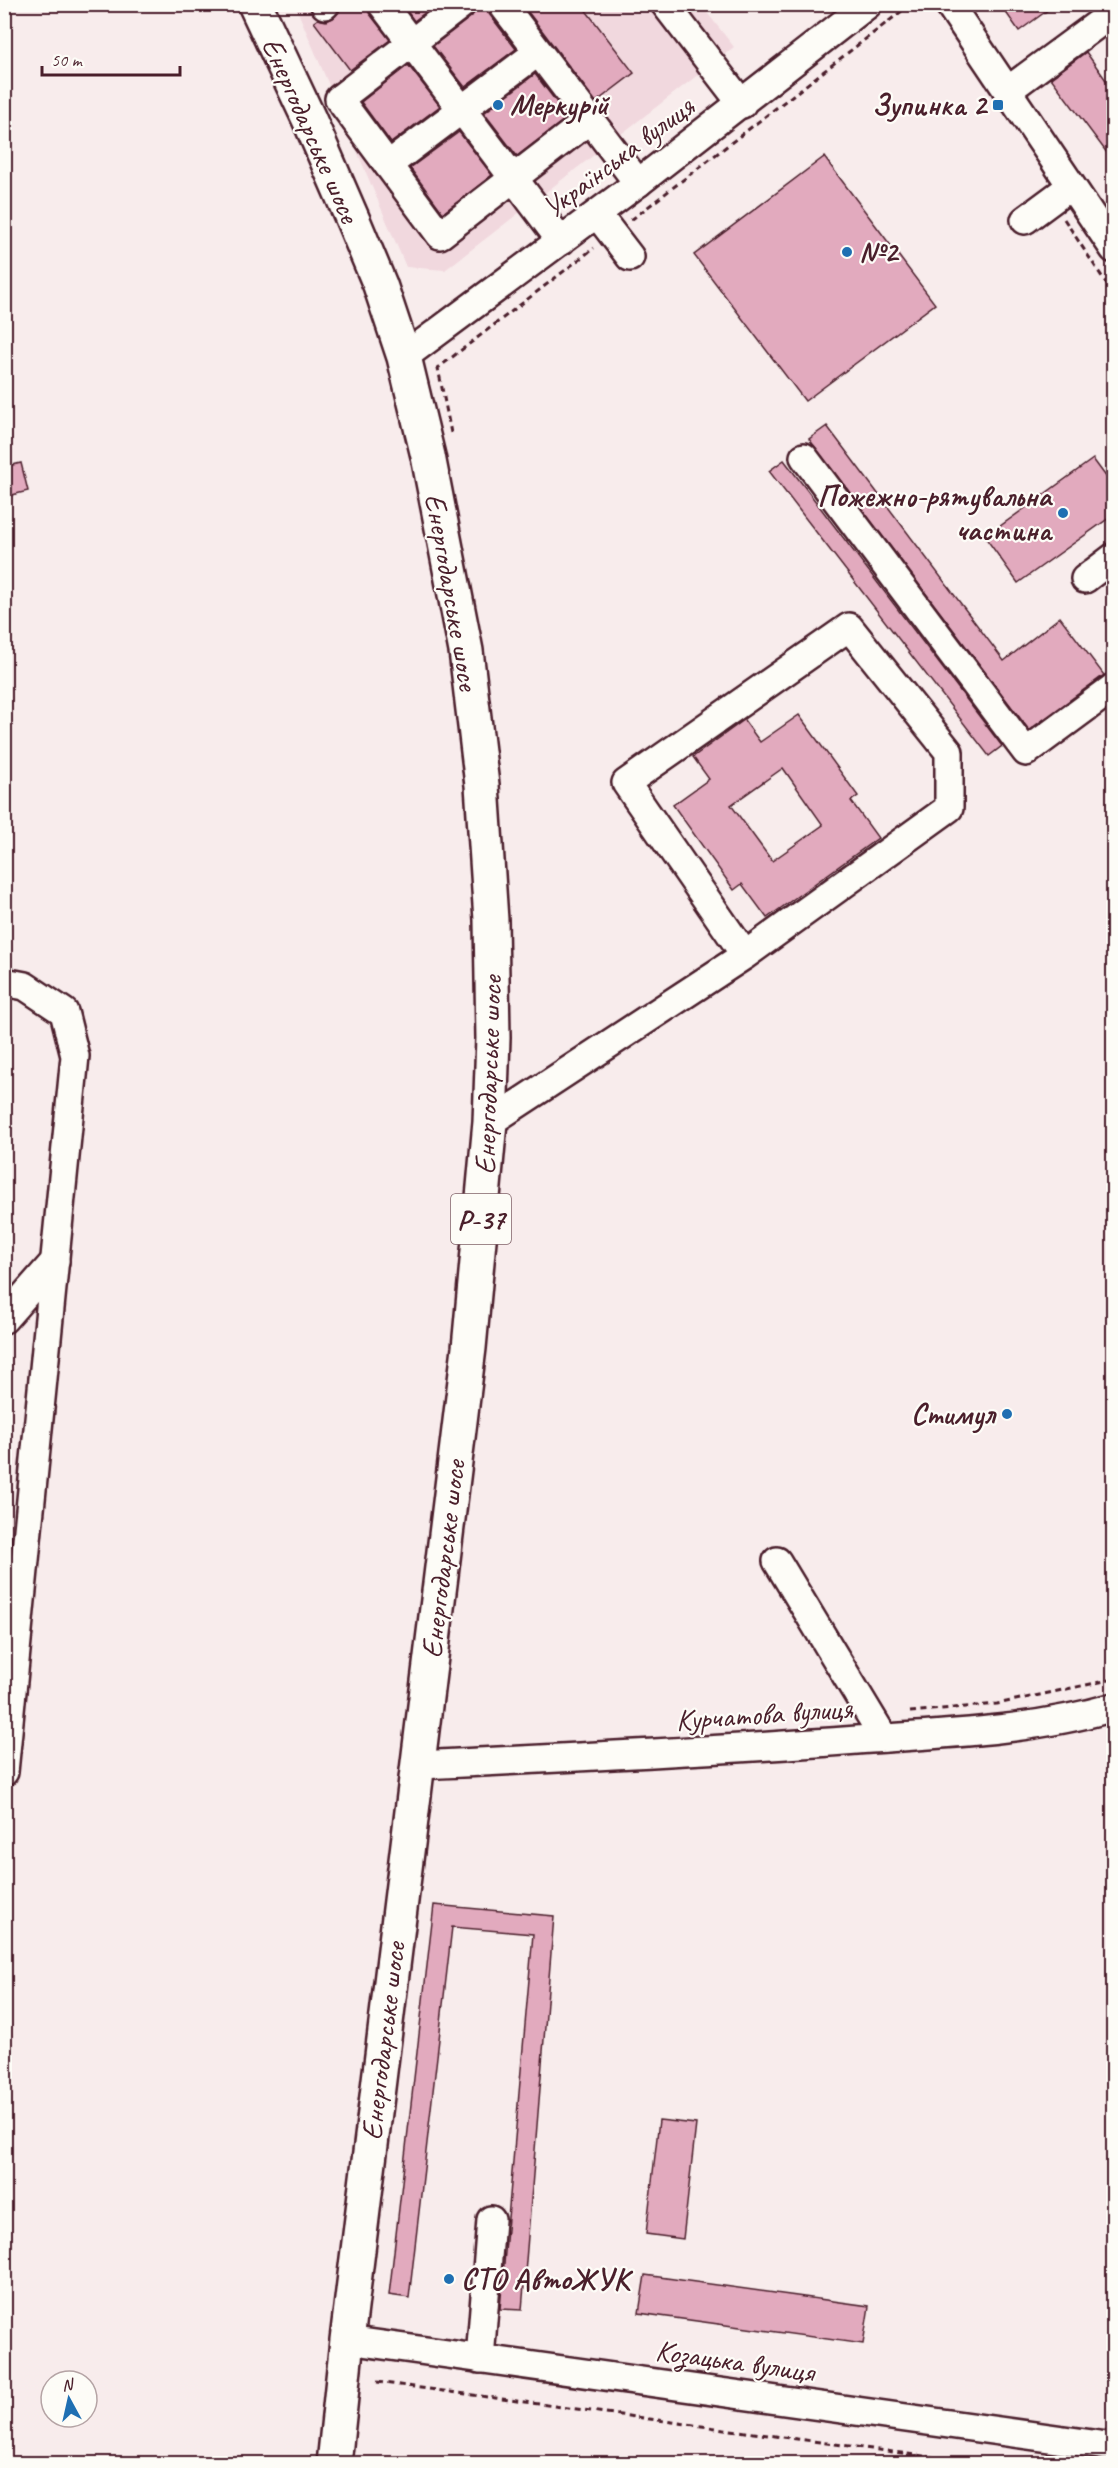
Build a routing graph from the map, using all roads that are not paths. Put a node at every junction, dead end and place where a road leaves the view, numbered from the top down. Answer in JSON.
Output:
{"nodes":[{"id":1,"x":255,"y":4,"type":"edge"},
{"id":2,"x":382,"y":4,"type":"edge"},
{"id":3,"x":462,"y":4,"type":"edge"},
{"id":4,"x":502,"y":4,"type":"edge"},
{"id":5,"x":665,"y":4,"type":"edge"},
{"id":6,"x":868,"y":4,"type":"edge"},
{"id":7,"x":949,"y":4,"type":"edge"},
{"id":8,"x":1110,"y":23,"type":"edge"},
{"id":9,"x":411,"y":43,"type":"junction"},
{"id":10,"x":538,"y":52,"type":"junction"},
{"id":11,"x":1007,"y":91,"type":"junction"},
{"id":12,"x":742,"y":104,"type":"junction"},
{"id":13,"x":462,"y":110,"type":"junction"},
{"id":14,"x":589,"y":120,"type":"junction"},
{"id":15,"x":388,"y":165,"type":"junction"},
{"id":16,"x":513,"y":179,"type":"junction"},
{"id":17,"x":638,"y":183,"type":"junction"},
{"id":18,"x":1071,"y":186,"type":"junction"},
{"id":19,"x":1025,"y":220,"type":"dead end"},
{"id":20,"x":605,"y":224,"type":"junction"},
{"id":21,"x":561,"y":241,"type":"junction"},
{"id":22,"x":1113,"y":249,"type":"edge"},
{"id":23,"x":630,"y":257,"type":"dead end"},
{"id":24,"x":404,"y":357,"type":"junction"},
{"id":25,"x":804,"y":458,"type":"dead end"},
{"id":26,"x":1113,"y":557,"type":"edge"},
{"id":27,"x":1085,"y":579,"type":"dead end"},
{"id":28,"x":1113,"y":687,"type":"edge"},
{"id":29,"x":745,"y":955,"type":"junction"},
{"id":30,"x":4,"y":982,"type":"edge"},
{"id":31,"x":490,"y":1122,"type":"junction"},
{"id":32,"x":55,"y":1261,"type":"junction"},
{"id":33,"x":4,"y":1319,"type":"edge"},
{"id":34,"x":777,"y":1561,"type":"dead end"},
{"id":35,"x":1113,"y":1707,"type":"edge"},
{"id":36,"x":884,"y":1738,"type":"junction"},
{"id":37,"x":417,"y":1765,"type":"junction"},
{"id":38,"x":4,"y":1772,"type":"edge"},
{"id":39,"x":491,"y":2220,"type":"dead end"},
{"id":40,"x":346,"y":2340,"type":"junction"},
{"id":41,"x":480,"y":2359,"type":"junction"},
{"id":42,"x":1113,"y":2447,"type":"edge"},
{"id":43,"x":334,"y":2463,"type":"edge"}],
"edges":[{"from":1,"to":24,"type":"main road","name":"Енергодарське шосе","number":"Р-37"},
{"from":2,"to":9,"type":"street"},
{"from":3,"to":9,"type":"street"},
{"from":4,"to":10,"type":"street"},
{"from":5,"to":12,"type":"street"},
{"from":6,"to":12,"type":"street","name":"Українська вулиця"},
{"from":7,"to":11,"type":"street"},
{"from":8,"to":11,"type":"street"},
{"from":9,"to":13,"type":"street"},
{"from":9,"to":15,"type":"street"},
{"from":10,"to":13,"type":"street"},
{"from":10,"to":14,"type":"street"},
{"from":11,"to":18,"type":"street"},
{"from":12,"to":17,"type":"street","name":"Українська вулиця"},
{"from":13,"to":15,"type":"street"},
{"from":13,"to":16,"type":"street"},
{"from":14,"to":16,"type":"street"},
{"from":14,"to":17,"type":"street"},
{"from":15,"to":16,"type":"street"},
{"from":16,"to":21,"type":"street"},
{"from":17,"to":20,"type":"street","name":"Українська вулиця"},
{"from":18,"to":19,"type":"street"},
{"from":18,"to":22,"type":"street"},
{"from":20,"to":21,"type":"street","name":"Українська вулиця"},
{"from":20,"to":23,"type":"street"},
{"from":21,"to":24,"type":"street","name":"Українська вулиця"},
{"from":24,"to":31,"type":"main road","name":"Енергодарське шосе","number":"Р-37"},
{"from":25,"to":28,"type":"street"},
{"from":26,"to":27,"type":"street"},
{"from":29,"to":29,"type":"street"},
{"from":29,"to":31,"type":"street"},
{"from":30,"to":32,"type":"street"},
{"from":31,"to":37,"type":"main road","name":"Енергодарське шосе","number":"Р-37"},
{"from":32,"to":33,"type":"street"},
{"from":32,"to":38,"type":"street"},
{"from":34,"to":36,"type":"street"},
{"from":35,"to":36,"type":"street","name":"Курчатова вулиця"},
{"from":36,"to":37,"type":"street","name":"Курчатова вулиця"},
{"from":37,"to":40,"type":"main road","name":"Енергодарське шосе","number":"Р-37"},
{"from":39,"to":41,"type":"street"},
{"from":40,"to":41,"type":"street","name":"Козацька вулиця"},
{"from":40,"to":43,"type":"main road","name":"Енергодарське шосе","number":"Р-37"},
{"from":41,"to":42,"type":"street","name":"Козацька вулиця"}]}
